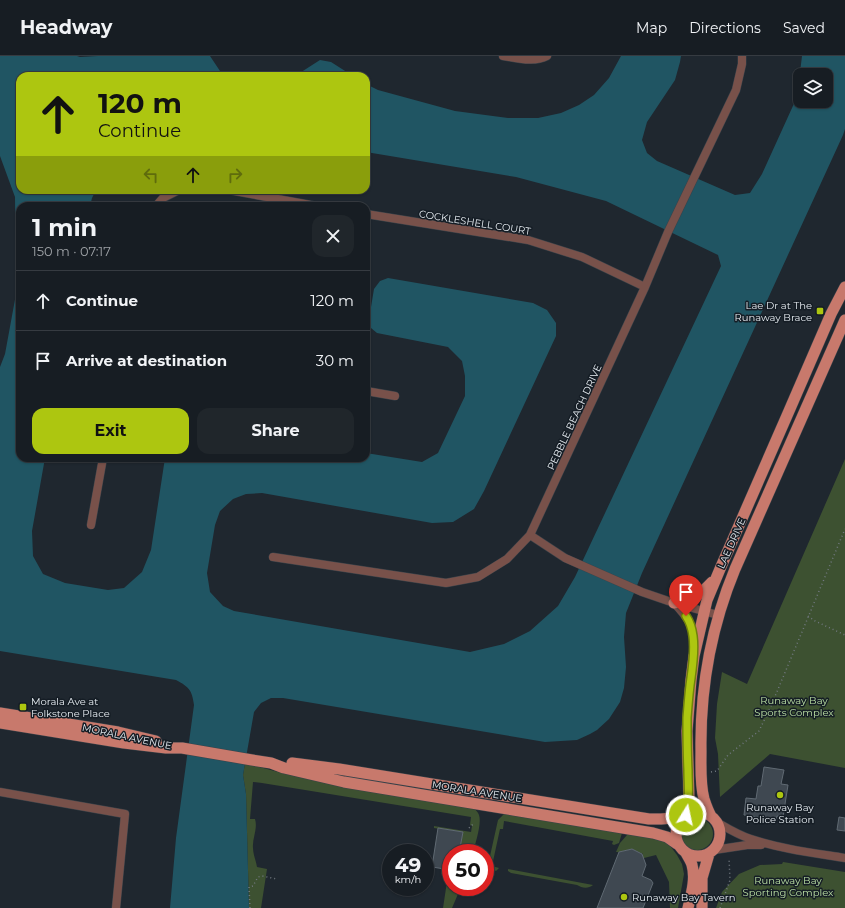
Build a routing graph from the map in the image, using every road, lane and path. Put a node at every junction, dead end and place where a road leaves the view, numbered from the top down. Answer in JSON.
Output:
{"nodes":[{"id":1,"x":503,"y":56,"type":"edge"},
{"id":2,"x":547,"y":56,"type":"edge"},
{"id":3,"x":742,"y":56,"type":"edge"},
{"id":4,"x":171,"y":194,"type":"edge"},
{"id":5,"x":251,"y":194,"type":"edge"},
{"id":6,"x":160,"y":202,"type":"edge"},
{"id":7,"x":294,"y":202,"type":"edge"},
{"id":8,"x":370,"y":215,"type":"edge"},
{"id":9,"x":645,"y":287,"type":"junction"},
{"id":10,"x":845,"y":287,"type":"edge"},
{"id":11,"x":845,"y":320,"type":"edge"},
{"id":12,"x":370,"y":392,"type":"edge"},
{"id":13,"x":395,"y":396,"type":"dead end"},
{"id":14,"x":102,"y":462,"type":"edge"},
{"id":15,"x":91,"y":525,"type":"dead end"},
{"id":16,"x":845,"y":530,"type":"edge"},
{"id":17,"x":530,"y":535,"type":"junction"},
{"id":18,"x":273,"y":557,"type":"dead end"},
{"id":19,"x":716,"y":578,"type":"junction"},
{"id":20,"x":674,"y":603,"type":"junction"},
{"id":21,"x":705,"y":611,"type":"junction"},
{"id":22,"x":718,"y":615,"type":"junction"},
{"id":23,"x":808,"y":616,"type":"junction"},
{"id":24,"x":845,"y":636,"type":"edge"},
{"id":25,"x":694,"y":656,"type":"junction"},
{"id":26,"x":0,"y":712,"type":"edge"},
{"id":27,"x":0,"y":723,"type":"edge"},
{"id":28,"x":182,"y":748,"type":"junction"},
{"id":29,"x":271,"y":763,"type":"junction"},
{"id":30,"x":701,"y":772,"type":"junction"},
{"id":31,"x":0,"y":792,"type":"edge"},
{"id":32,"x":684,"y":816,"type":"junction"},
{"id":33,"x":713,"y":818,"type":"junction"},
{"id":34,"x":475,"y":825,"type":"dead end"},
{"id":35,"x":469,"y":828,"type":"dead end"},
{"id":36,"x":677,"y":844,"type":"junction"},
{"id":37,"x":771,"y":845,"type":"junction"},
{"id":38,"x":711,"y":852,"type":"junction"},
{"id":39,"x":686,"y":853,"type":"junction"},
{"id":40,"x":729,"y":858,"type":"dead end"},
{"id":41,"x":845,"y":858,"type":"edge"},
{"id":42,"x":277,"y":879,"type":"dead end"},
{"id":43,"x":116,"y":908,"type":"edge"},
{"id":44,"x":250,"y":908,"type":"edge"},
{"id":45,"x":688,"y":908,"type":"edge"},
{"id":46,"x":702,"y":908,"type":"edge"},
{"id":47,"x":720,"y":908,"type":"edge"}],
"edges":[{"from":1,"to":2,"type":"street"},
{"from":3,"to":9,"type":"street","name":"PEBBLE BEACH DRIVE"},
{"from":4,"to":6,"type":"street"},
{"from":5,"to":7,"type":"street"},
{"from":8,"to":9,"type":"street","name":"COCKLESHELL COURT"},
{"from":9,"to":17,"type":"street","name":"PEBBLE BEACH DRIVE"},
{"from":10,"to":19,"type":"main road","name":"LAE DRIVE"},
{"from":11,"to":22,"type":"main road","name":"LAE DRIVE"},
{"from":12,"to":13,"type":"street"},
{"from":14,"to":15,"type":"street"},
{"from":16,"to":23,"type":"path"},
{"from":17,"to":18,"type":"street","name":"PEBBLE BEACH DRIVE"},
{"from":17,"to":20,"type":"street"},
{"from":19,"to":20,"type":"main road"},
{"from":19,"to":21,"type":"main road","name":"LAE DRIVE"},
{"from":20,"to":21,"type":"street"},
{"from":20,"to":25,"type":"street"},
{"from":21,"to":22,"type":"street"},
{"from":21,"to":25,"type":"main road","name":"LAE DRIVE"},
{"from":22,"to":30,"type":"main road","name":"LAE DRIVE"},
{"from":23,"to":24,"type":"path"},
{"from":23,"to":30,"type":"path"},
{"from":25,"to":32,"type":"main road","name":"LAE DRIVE"},
{"from":26,"to":28,"type":"main road","name":"MORALA AVENUE"},
{"from":27,"to":28,"type":"main road","name":"MORALA AVENUE"},
{"from":28,"to":29,"type":"main road","name":"MORALA AVENUE"},
{"from":29,"to":32,"type":"main road","name":"MORALA AVENUE"},
{"from":29,"to":36,"type":"main road","name":"MORALA AVENUE"},
{"from":30,"to":33,"type":"main road","name":"LAE DRIVE"},
{"from":31,"to":43,"type":"street"},
{"from":32,"to":33,"type":"main road"},
{"from":32,"to":36,"type":"main road"},
{"from":33,"to":37,"type":"street"},
{"from":33,"to":38,"type":"main road"},
{"from":34,"to":35,"type":"path"},
{"from":36,"to":39,"type":"main road"},
{"from":37,"to":38,"type":"street"},
{"from":37,"to":41,"type":"street"},
{"from":38,"to":39,"type":"main road"},
{"from":38,"to":46,"type":"main road"},
{"from":39,"to":45,"type":"main road"},
{"from":40,"to":47,"type":"path"},
{"from":42,"to":44,"type":"path"}]}
